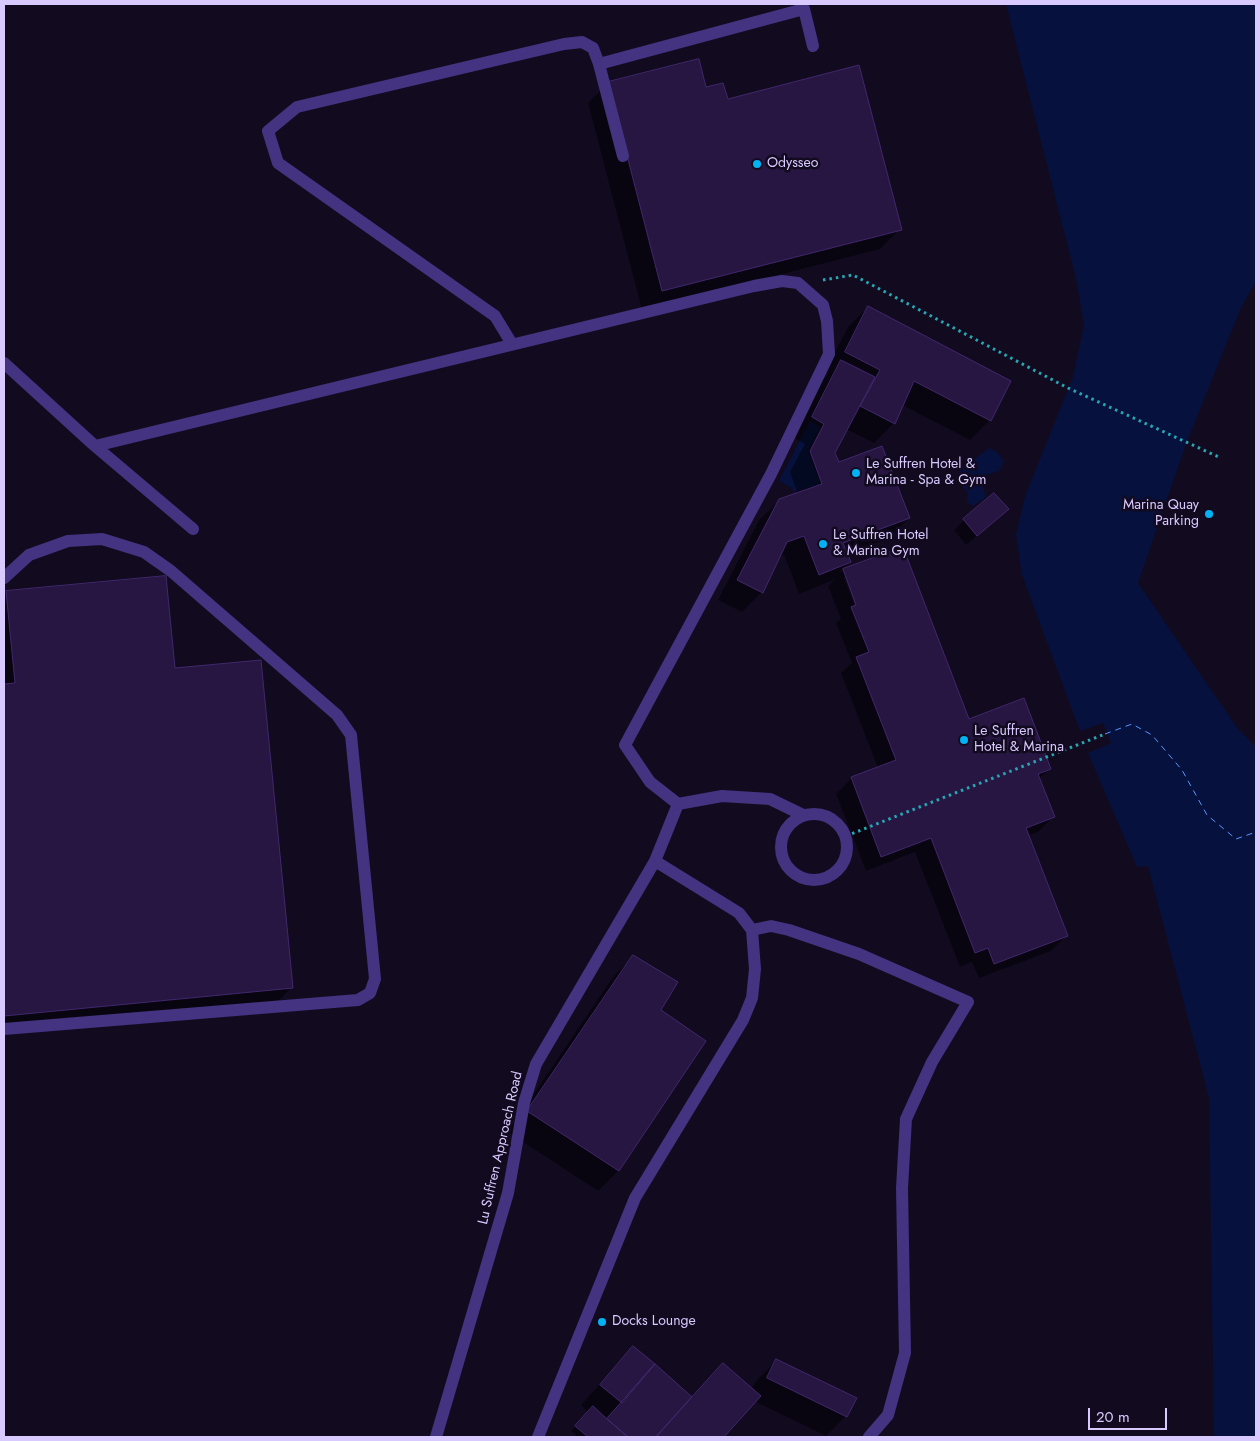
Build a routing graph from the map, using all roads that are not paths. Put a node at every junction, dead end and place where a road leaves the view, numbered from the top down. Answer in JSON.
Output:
{"nodes":[{"id":1,"x":813,"y":46,"type":"dead end"},
{"id":2,"x":599,"y":64,"type":"junction"},
{"id":3,"x":623,"y":156,"type":"dead end"},
{"id":4,"x":512,"y":344,"type":"junction"},
{"id":5,"x":4,"y":363,"type":"edge"},
{"id":6,"x":95,"y":446,"type":"junction"},
{"id":7,"x":193,"y":529,"type":"dead end"},
{"id":8,"x":4,"y":578,"type":"edge"},
{"id":9,"x":678,"y":804,"type":"junction"},
{"id":10,"x":803,"y":816,"type":"junction"},
{"id":11,"x":655,"y":860,"type":"junction"},
{"id":12,"x":752,"y":930,"type":"junction"},
{"id":13,"x":4,"y":1029,"type":"edge"},
{"id":14,"x":436,"y":1437,"type":"edge"},
{"id":15,"x":538,"y":1437,"type":"edge"},
{"id":16,"x":869,"y":1437,"type":"edge"}],
"edges":[{"from":1,"to":2,"type":"street"},
{"from":2,"to":3,"type":"street"},
{"from":2,"to":4,"type":"street"},
{"from":4,"to":6,"type":"street"},
{"from":4,"to":9,"type":"street"},
{"from":5,"to":6,"type":"street"},
{"from":6,"to":7,"type":"street"},
{"from":8,"to":13,"type":"street"},
{"from":9,"to":10,"type":"street"},
{"from":9,"to":11,"type":"street","name":"Lu Suffren Approach Road"},
{"from":10,"to":10,"type":"street"},
{"from":11,"to":12,"type":"street"},
{"from":11,"to":14,"type":"street","name":"Lu Suffren Approach Road"},
{"from":12,"to":15,"type":"street"},
{"from":12,"to":16,"type":"street"}]}
